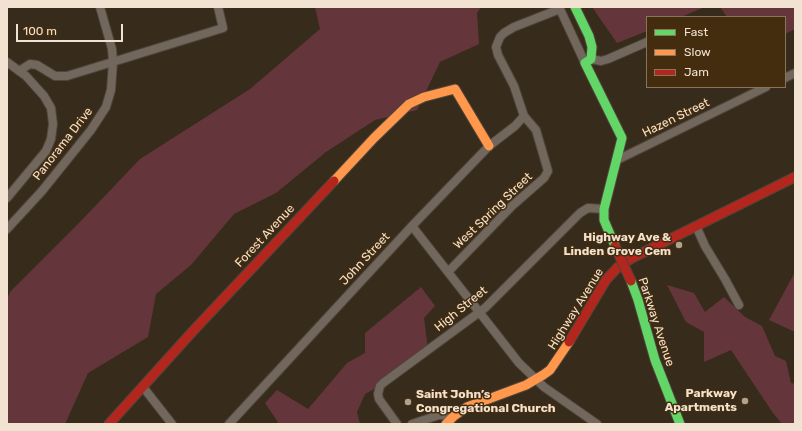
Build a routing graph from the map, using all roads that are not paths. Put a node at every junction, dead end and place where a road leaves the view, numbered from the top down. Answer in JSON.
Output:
{"nodes":[{"id":1,"x":100,"y":7,"type":"edge"},
{"id":2,"x":218,"y":7,"type":"edge"},
{"id":3,"x":575,"y":7,"type":"edge"},
{"id":4,"x":559,"y":8,"type":"edge"},
{"id":5,"x":646,"y":42,"type":"edge"},
{"id":6,"x":588,"y":61,"type":"junction"},
{"id":7,"x":7,"y":62,"type":"edge"},
{"id":8,"x":113,"y":62,"type":"junction"},
{"id":9,"x":20,"y":71,"type":"junction"},
{"id":10,"x":795,"y":73,"type":"edge"},
{"id":11,"x":786,"y":78,"type":"edge"},
{"id":12,"x":764,"y":88,"type":"edge"},
{"id":13,"x":524,"y":116,"type":"junction"},
{"id":14,"x":489,"y":146,"type":"junction"},
{"id":15,"x":617,"y":160,"type":"junction"},
{"id":16,"x":795,"y":177,"type":"edge"},
{"id":17,"x":7,"y":198,"type":"edge"},
{"id":18,"x":604,"y":209,"type":"junction"},
{"id":19,"x":412,"y":226,"type":"junction"},
{"id":20,"x":696,"y":226,"type":"junction"},
{"id":21,"x":7,"y":229,"type":"edge"},
{"id":22,"x":448,"y":272,"type":"junction"},
{"id":23,"x":739,"y":305,"type":"dead end"},
{"id":24,"x":479,"y":312,"type":"junction"},
{"id":25,"x":536,"y":380,"type":"junction"},
{"id":26,"x":143,"y":387,"type":"junction"},
{"id":27,"x":454,"y":416,"type":"junction"},
{"id":28,"x":109,"y":424,"type":"edge"},
{"id":29,"x":172,"y":424,"type":"edge"},
{"id":30,"x":228,"y":424,"type":"edge"},
{"id":31,"x":397,"y":424,"type":"edge"},
{"id":32,"x":412,"y":424,"type":"edge"},
{"id":33,"x":446,"y":424,"type":"edge"},
{"id":34,"x":597,"y":424,"type":"edge"},
{"id":35,"x":680,"y":424,"type":"edge"}],
"edges":[{"from":1,"to":8,"type":"street","name":"Panorama Drive"},
{"from":2,"to":8,"type":"street"},
{"from":3,"to":6,"type":"street"},
{"from":4,"to":6,"type":"street","name":"Parkway Avenue"},
{"from":4,"to":13,"type":"street","name":"West Spring Street"},
{"from":5,"to":6,"type":"street"},
{"from":6,"to":15,"type":"street","name":"Parkway Avenue"},
{"from":7,"to":9,"type":"street"},
{"from":8,"to":9,"type":"street"},
{"from":8,"to":21,"type":"street","name":"Panorama Drive"},
{"from":9,"to":17,"type":"street"},
{"from":10,"to":11,"type":"street"},
{"from":12,"to":15,"type":"street","name":"Hazen Street"},
{"from":13,"to":14,"type":"street","name":"John Street"},
{"from":13,"to":22,"type":"street","name":"West Spring Street"},
{"from":14,"to":19,"type":"street","name":"John Street"},
{"from":14,"to":26,"type":"street","name":"Forest Avenue"},
{"from":15,"to":18,"type":"street","name":"Parkway Avenue"},
{"from":16,"to":20,"type":"street","name":"Highway Avenue"},
{"from":18,"to":24,"type":"street","name":"High Street"},
{"from":18,"to":35,"type":"street","name":"Parkway Avenue","bridge":true},
{"from":19,"to":22,"type":"street"},
{"from":19,"to":30,"type":"street","name":"John Street"},
{"from":20,"to":23,"type":"street"},
{"from":20,"to":25,"type":"street","name":"Highway Avenue"},
{"from":22,"to":24,"type":"street"},
{"from":24,"to":25,"type":"street"},
{"from":24,"to":31,"type":"street","name":"High Street"},
{"from":25,"to":27,"type":"street","name":"Highway Avenue"},
{"from":25,"to":34,"type":"street"},
{"from":26,"to":28,"type":"street","name":"Forest Avenue"},
{"from":26,"to":29,"type":"street"},
{"from":27,"to":32,"type":"street"},
{"from":27,"to":33,"type":"street","name":"Highway Avenue"}]}
